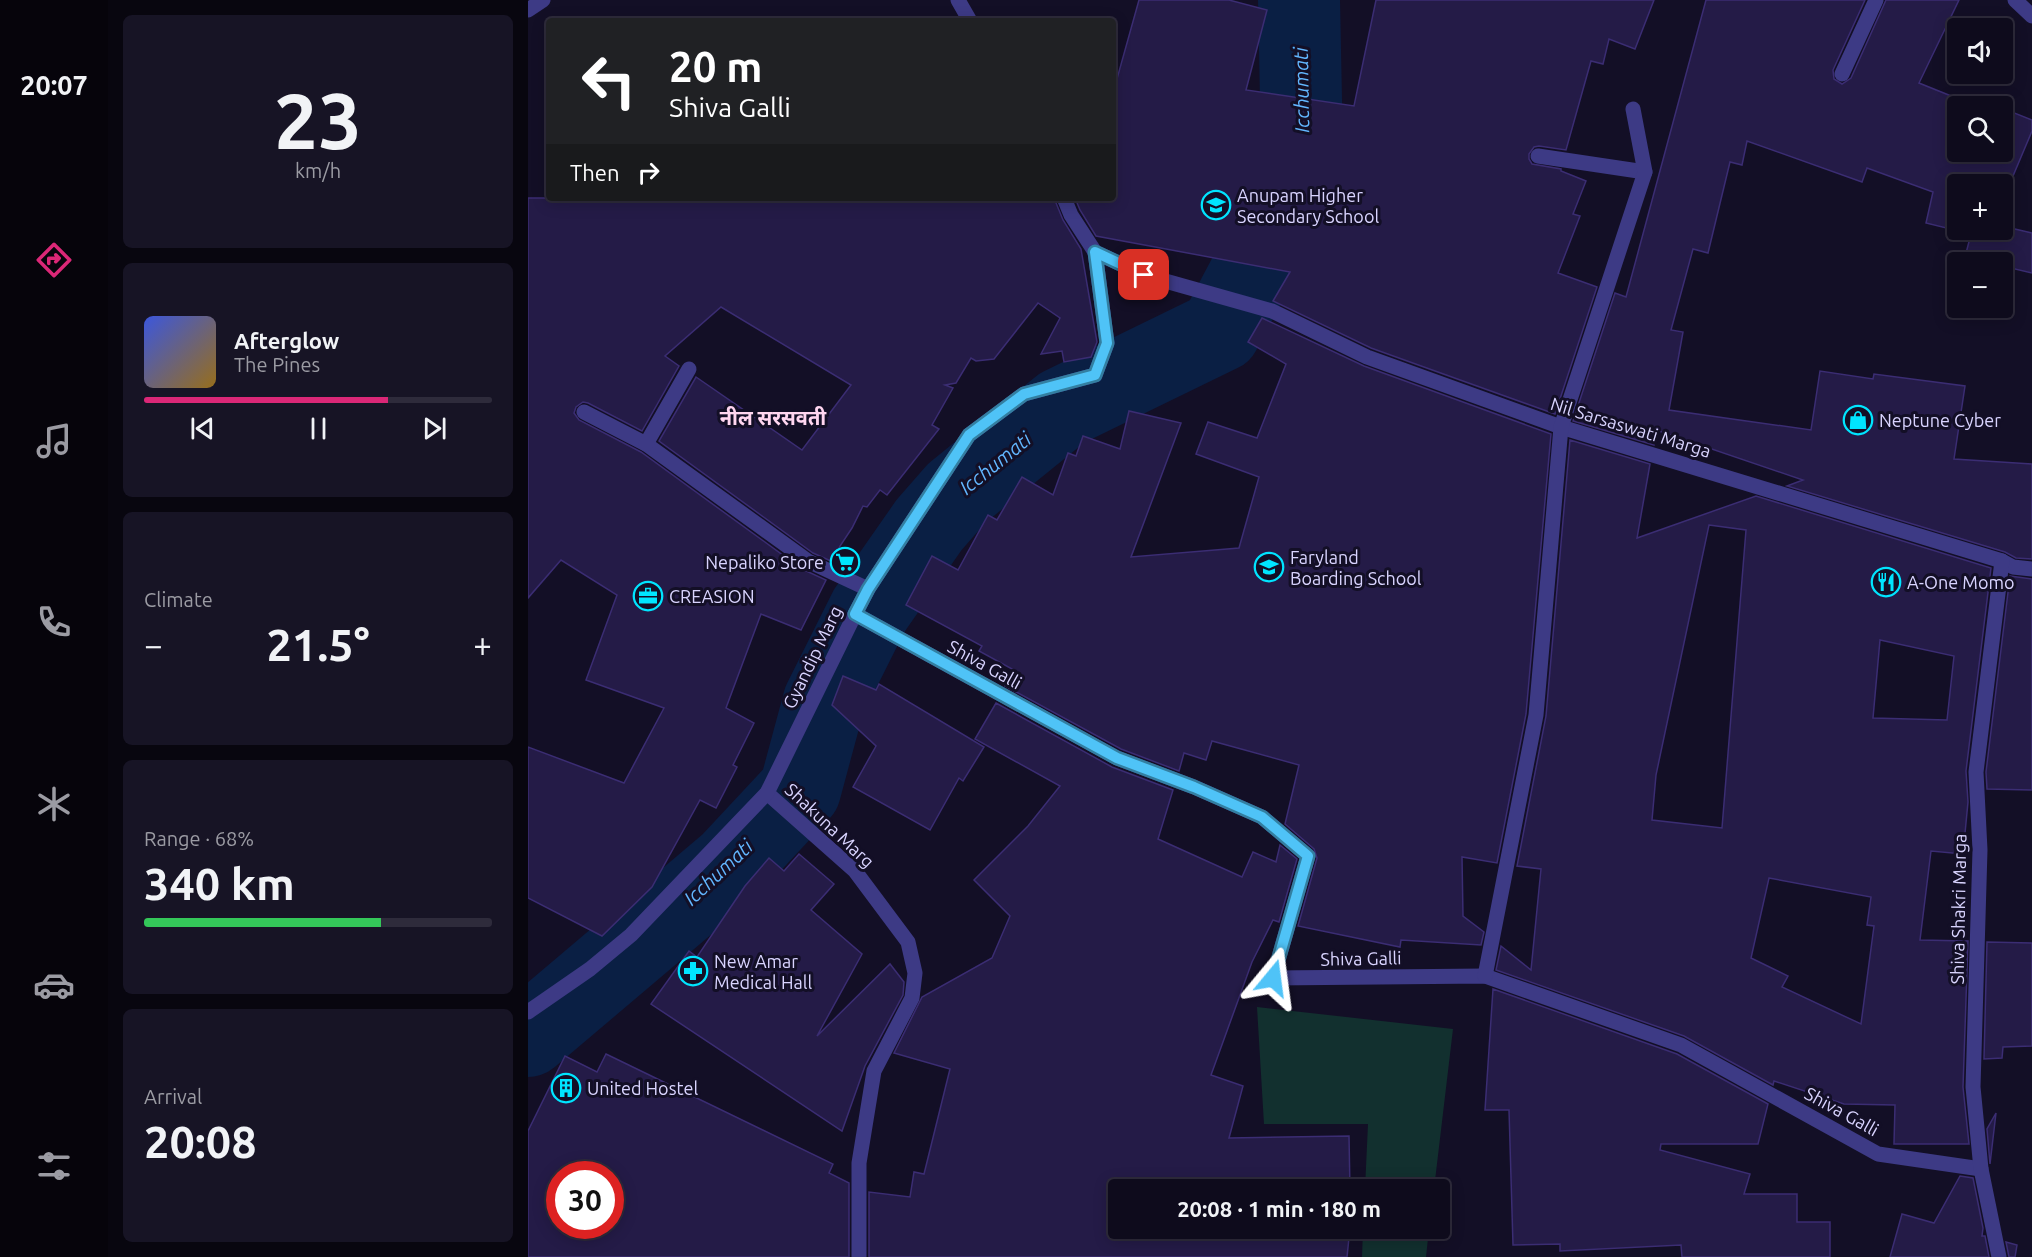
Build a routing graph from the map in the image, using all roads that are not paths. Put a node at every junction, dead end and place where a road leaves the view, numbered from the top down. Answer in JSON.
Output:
{"nodes":[{"id":1,"x":543,"y":0,"type":"edge"},
{"id":2,"x":958,"y":0,"type":"edge"},
{"id":3,"x":1876,"y":0,"type":"edge"},
{"id":4,"x":2015,"y":0,"type":"edge"},
{"id":5,"x":528,"y":10,"type":"edge"},
{"id":6,"x":2032,"y":16,"type":"edge"},
{"id":7,"x":968,"y":18,"type":"edge"},
{"id":8,"x":1842,"y":74,"type":"dead end"},
{"id":9,"x":1633,"y":109,"type":"dead end"},
{"id":10,"x":1538,"y":156,"type":"dead end"},
{"id":11,"x":1645,"y":172,"type":"junction"},
{"id":12,"x":1065,"y":201,"type":"edge"},
{"id":13,"x":1095,"y":252,"type":"junction"},
{"id":14,"x":689,"y":369,"type":"dead end"},
{"id":15,"x":584,"y":412,"type":"dead end"},
{"id":16,"x":1561,"y":427,"type":"junction"},
{"id":17,"x":646,"y":444,"type":"junction"},
{"id":18,"x":2002,"y":561,"type":"junction"},
{"id":19,"x":2032,"y":569,"type":"edge"},
{"id":20,"x":868,"y":589,"type":"junction"},
{"id":21,"x":855,"y":614,"type":"junction"},
{"id":22,"x":772,"y":797,"type":"junction"},
{"id":23,"x":1485,"y":976,"type":"junction"},
{"id":24,"x":528,"y":1012,"type":"edge"},
{"id":25,"x":1981,"y":1169,"type":"junction"},
{"id":26,"x":859,"y":1257,"type":"edge"},
{"id":27,"x":1999,"y":1257,"type":"edge"}],
"edges":[{"from":1,"to":5,"type":"street"},
{"from":2,"to":7,"type":"street"},
{"from":3,"to":8,"type":"street"},
{"from":4,"to":6,"type":"street"},
{"from":9,"to":11,"type":"street"},
{"from":10,"to":11,"type":"street"},
{"from":11,"to":16,"type":"street"},
{"from":12,"to":13,"type":"street"},
{"from":13,"to":16,"type":"street","name":"Nil Sarsaswati Marga"},
{"from":13,"to":20,"type":"street","name":"Gyandip Marg"},
{"from":14,"to":17,"type":"street"},
{"from":15,"to":17,"type":"street"},
{"from":16,"to":18,"type":"street","name":"Nil Sarsaswati Marga"},
{"from":16,"to":23,"type":"street"},
{"from":17,"to":20,"type":"street"},
{"from":18,"to":19,"type":"street","name":"Nil Sarsaswati Marga"},
{"from":18,"to":25,"type":"street","name":"Shiva Shakri Marga"},
{"from":20,"to":21,"type":"street","name":"Gyandip Marg"},
{"from":21,"to":22,"type":"street","name":"Gyandip Marg"},
{"from":21,"to":23,"type":"street","name":"Shiva Galli"},
{"from":22,"to":24,"type":"street","name":"Gyandip Marg"},
{"from":22,"to":26,"type":"street","name":"Shakuna Marg"},
{"from":23,"to":25,"type":"street","name":"Shiva Galli"},
{"from":25,"to":27,"type":"street","name":"Shiva Shakri Marga"}]}
